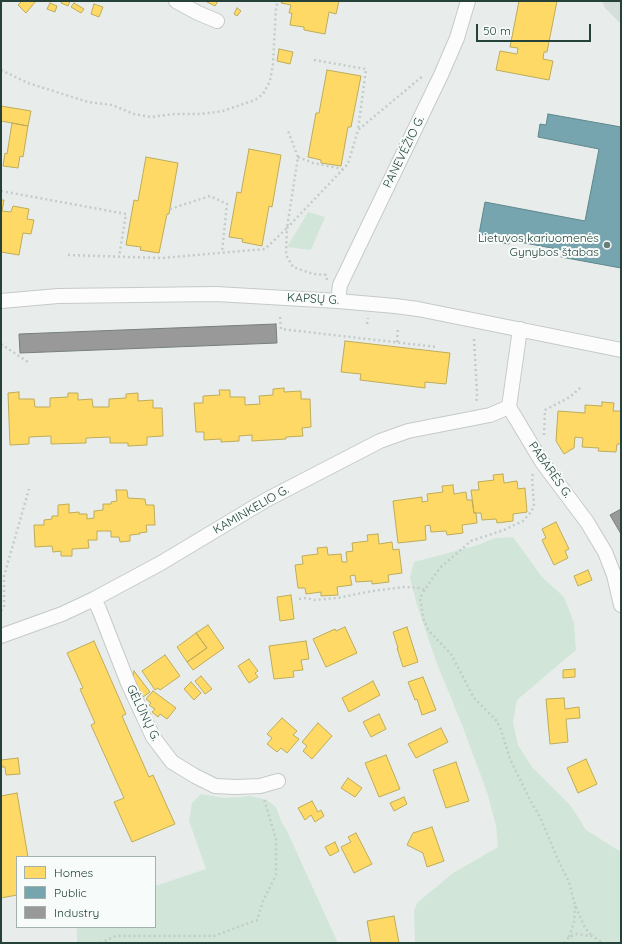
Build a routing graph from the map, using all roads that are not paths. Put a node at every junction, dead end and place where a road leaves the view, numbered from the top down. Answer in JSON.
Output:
{"nodes":[{"id":1,"x":176,"y":1,"type":"edge"},
{"id":2,"x":468,"y":1,"type":"edge"},
{"id":3,"x":217,"y":21,"type":"dead end"},
{"id":4,"x":1,"y":301,"type":"edge"},
{"id":5,"x":338,"y":301,"type":"junction"},
{"id":6,"x":520,"y":329,"type":"junction"},
{"id":7,"x":621,"y":350,"type":"edge"},
{"id":8,"x":508,"y":407,"type":"junction"},
{"id":9,"x":94,"y":599,"type":"junction"},
{"id":10,"x":621,"y":605,"type":"edge"},
{"id":11,"x":1,"y":636,"type":"edge"},
{"id":12,"x":278,"y":781,"type":"dead end"}],
"edges":[{"from":1,"to":3,"type":"street"},
{"from":2,"to":5,"type":"street","name":"PANEVĖŽIO G."},
{"from":4,"to":5,"type":"street","name":"KAPSŲ G."},
{"from":5,"to":6,"type":"street","name":"KAPSŲ G."},
{"from":6,"to":7,"type":"street","name":"KAPSŲ G."},
{"from":6,"to":8,"type":"street"},
{"from":8,"to":9,"type":"street","name":"KAMINKELIO G."},
{"from":8,"to":10,"type":"street","name":"PABARĖS G."},
{"from":9,"to":11,"type":"street","name":"KAMINKELIO G."},
{"from":9,"to":12,"type":"street","name":"GĖLŪNŲ G."}]}
